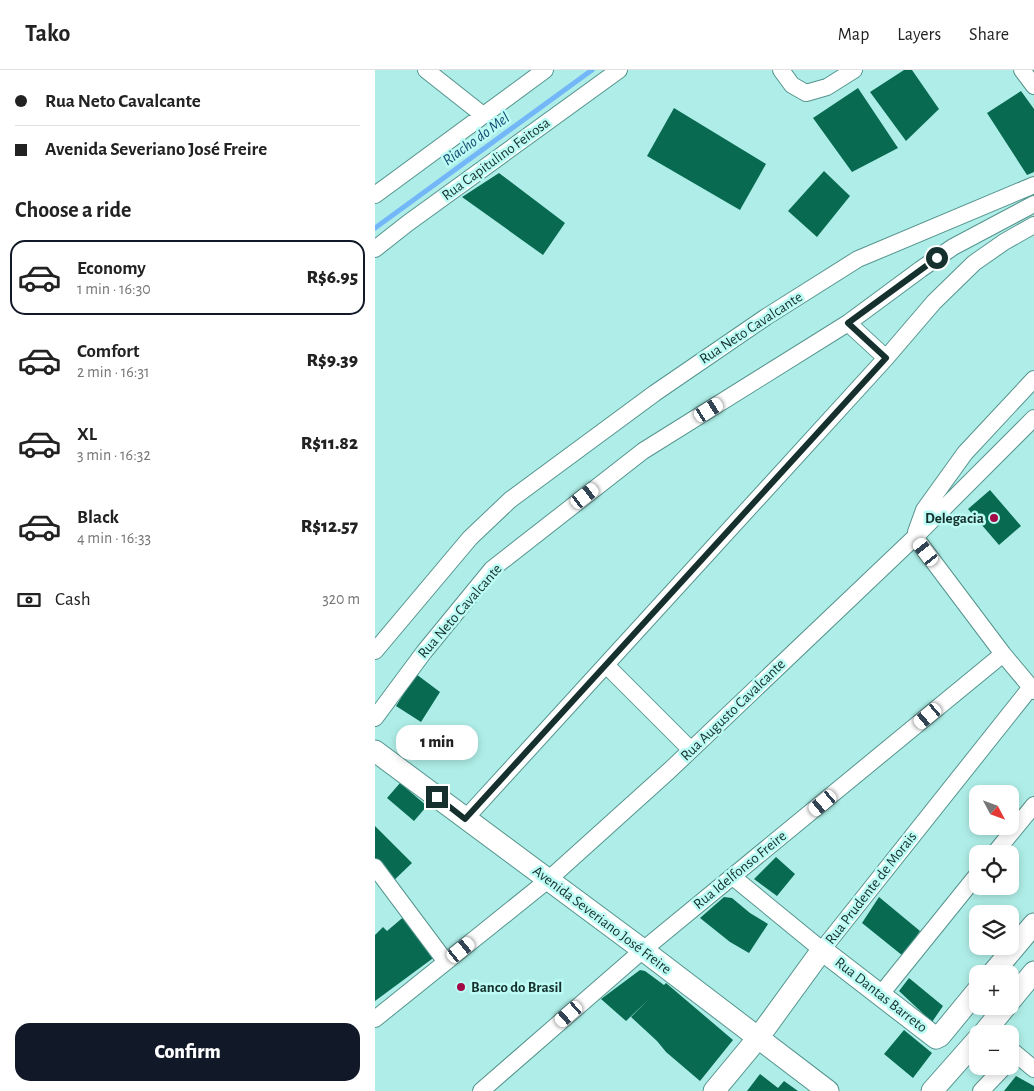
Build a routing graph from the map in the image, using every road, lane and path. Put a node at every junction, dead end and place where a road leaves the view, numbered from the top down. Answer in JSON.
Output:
{"nodes":[{"id":1,"x":426,"y":70,"type":"edge"},
{"id":2,"x":545,"y":70,"type":"edge"},
{"id":3,"x":619,"y":70,"type":"edge"},
{"id":4,"x":781,"y":70,"type":"edge"},
{"id":5,"x":854,"y":70,"type":"edge"},
{"id":6,"x":1022,"y":70,"type":"edge"},
{"id":7,"x":1034,"y":86,"type":"edge"},
{"id":8,"x":483,"y":116,"type":"junction"},
{"id":9,"x":1034,"y":185,"type":"edge"},
{"id":10,"x":375,"y":195,"type":"edge"},
{"id":11,"x":1034,"y":204,"type":"edge"},
{"id":12,"x":1034,"y":226,"type":"edge"},
{"id":13,"x":375,"y":249,"type":"edge"},
{"id":14,"x":848,"y":323,"type":"junction"},
{"id":15,"x":886,"y":358,"type":"junction"},
{"id":16,"x":1034,"y":378,"type":"edge"},
{"id":17,"x":1034,"y":418,"type":"edge"},
{"id":18,"x":915,"y":537,"type":"junction"},
{"id":19,"x":375,"y":650,"type":"edge"},
{"id":20,"x":1003,"y":654,"type":"junction"},
{"id":21,"x":606,"y":665,"type":"junction"},
{"id":22,"x":1032,"y":689,"type":"edge"},
{"id":23,"x":375,"y":718,"type":"edge"},
{"id":24,"x":691,"y":750,"type":"junction"},
{"id":25,"x":375,"y":751,"type":"edge"},
{"id":26,"x":1034,"y":805,"type":"edge"},
{"id":27,"x":465,"y":819,"type":"junction"},
{"id":28,"x":1002,"y":845,"type":"edge"},
{"id":29,"x":375,"y":867,"type":"edge"},
{"id":30,"x":733,"y":877,"type":"junction"},
{"id":31,"x":548,"y":880,"type":"junction"},
{"id":32,"x":969,"y":885,"type":"edge"},
{"id":33,"x":1034,"y":924,"type":"edge"},
{"id":34,"x":643,"y":950,"type":"junction"},
{"id":35,"x":822,"y":950,"type":"junction"},
{"id":36,"x":446,"y":962,"type":"junction"},
{"id":37,"x":1000,"y":965,"type":"edge"},
{"id":38,"x":1034,"y":972,"type":"edge"},
{"id":39,"x":1019,"y":990,"type":"edge"},
{"id":40,"x":881,"y":994,"type":"junction"},
{"id":41,"x":969,"y":1001,"type":"edge"},
{"id":42,"x":999,"y":1015,"type":"edge"},
{"id":43,"x":375,"y":1020,"type":"edge"},
{"id":44,"x":991,"y":1025,"type":"edge"},
{"id":45,"x":758,"y":1038,"type":"junction"},
{"id":46,"x":969,"y":1050,"type":"edge"},
{"id":47,"x":1019,"y":1062,"type":"edge"},
{"id":48,"x":1034,"y":1069,"type":"edge"},
{"id":49,"x":995,"y":1075,"type":"edge"},
{"id":50,"x":481,"y":1091,"type":"edge"},
{"id":51,"x":714,"y":1091,"type":"edge"},
{"id":52,"x":828,"y":1091,"type":"edge"},
{"id":53,"x":932,"y":1091,"type":"edge"},
{"id":54,"x":981,"y":1091,"type":"edge"}],
"edges":[{"from":1,"to":8,"type":"street"},
{"from":2,"to":8,"type":"street"},
{"from":3,"to":13,"type":"street","name":"Rua Capitulino Feitosa"},
{"from":4,"to":5,"type":"street"},
{"from":6,"to":7,"type":"street"},
{"from":8,"to":10,"type":"street"},
{"from":9,"to":19,"type":"street","name":"Rua Neto Cavalcante"},
{"from":11,"to":14,"type":"street","name":"Rua Neto Cavalcante"},
{"from":12,"to":15,"type":"street"},
{"from":14,"to":15,"type":"street"},
{"from":14,"to":23,"type":"street","name":"Rua Neto Cavalcante"},
{"from":15,"to":21,"type":"street"},
{"from":16,"to":18,"type":"street","name":"Rua Augusto Cavalcante"},
{"from":17,"to":18,"type":"street","name":"Rua Augusto Cavalcante"},
{"from":18,"to":20,"type":"street"},
{"from":18,"to":24,"type":"street","name":"Rua Augusto Cavalcante"},
{"from":20,"to":22,"type":"street"},
{"from":20,"to":30,"type":"street","name":"Rua Idelfonso Freire"},
{"from":21,"to":24,"type":"street"},
{"from":21,"to":27,"type":"street"},
{"from":22,"to":35,"type":"street","name":"Rua Prudente de Morais"},
{"from":24,"to":31,"type":"street","name":"Rua Augusto Cavalcante"},
{"from":25,"to":27,"type":"main road","name":"Avenida Severiano José Freire"},
{"from":26,"to":28,"type":"street"},
{"from":27,"to":31,"type":"main road","name":"Avenida Severiano José Freire"},
{"from":29,"to":36,"type":"street"},
{"from":30,"to":34,"type":"street","name":"Rua Idelfonso Freire"},
{"from":30,"to":35,"type":"street","name":"Rua Dantas Barreto"},
{"from":31,"to":34,"type":"main road","name":"Avenida Severiano José Freire"},
{"from":31,"to":36,"type":"street","name":"Rua Augusto Cavalcante"},
{"from":32,"to":40,"type":"street"},
{"from":33,"to":37,"type":"main road"},
{"from":34,"to":45,"type":"main road","name":"Avenida Severiano José Freire"},
{"from":34,"to":50,"type":"street","name":"Rua Idelfonso Freire"},
{"from":35,"to":40,"type":"main road","name":"Rua Dantas Barreto"},
{"from":35,"to":45,"type":"main road","name":"Rua Prudente de Morais"},
{"from":36,"to":43,"type":"street","name":"Rua Augusto Cavalcante"},
{"from":38,"to":39,"type":"main road"},
{"from":40,"to":41,"type":"main road","name":"Rua Dantas Barreto"},
{"from":42,"to":44,"type":"main road"},
{"from":45,"to":51,"type":"main road","name":"Rua Prudente de Morais"},
{"from":45,"to":52,"type":"main road","name":"Avenida Severiano José Freire"},
{"from":46,"to":53,"type":"main road"},
{"from":47,"to":48,"type":"street"},
{"from":49,"to":54,"type":"street"}]}
